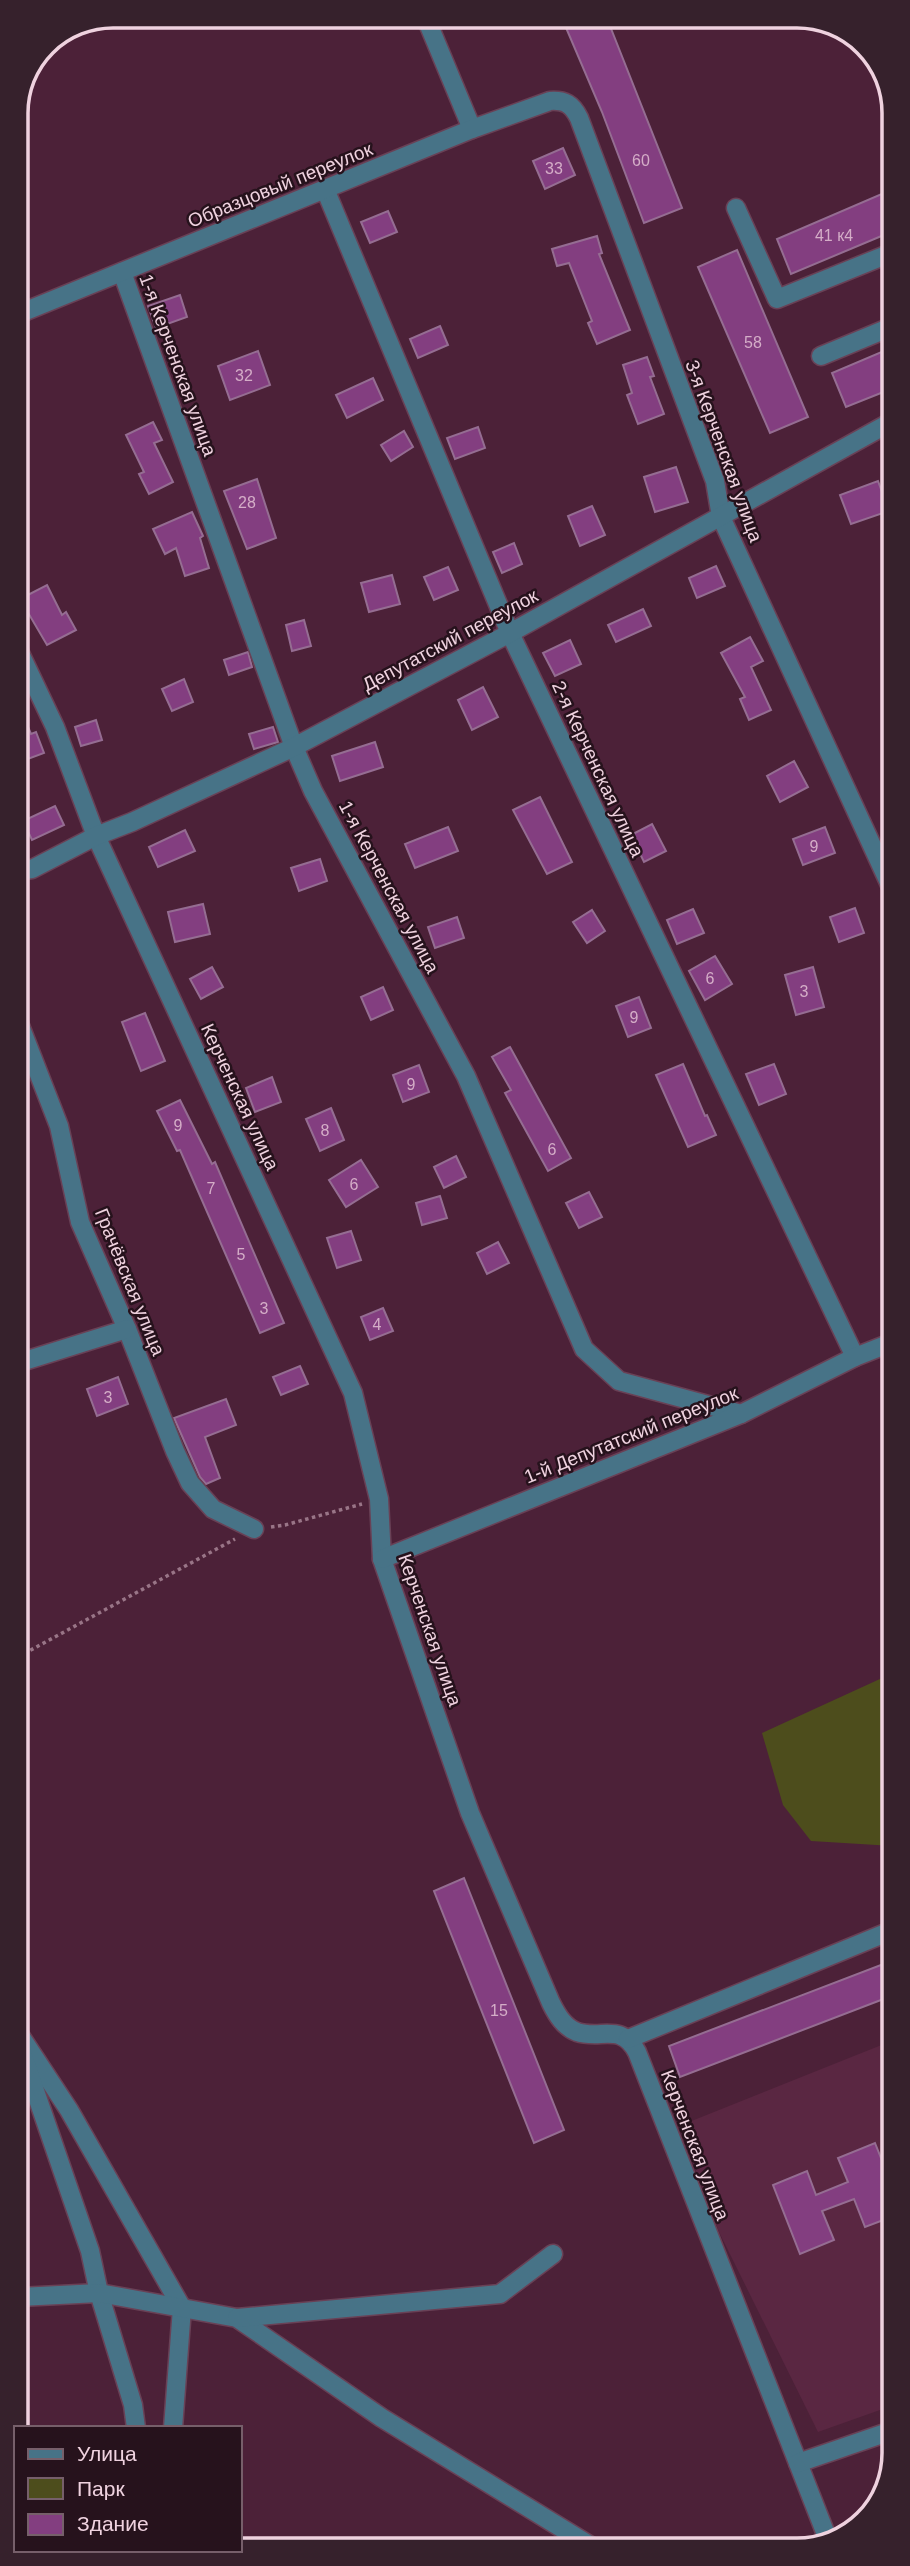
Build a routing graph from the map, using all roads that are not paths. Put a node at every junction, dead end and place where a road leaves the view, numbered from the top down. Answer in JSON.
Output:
{"nodes":[{"id":1,"x":430,"y":28,"type":"edge"},
{"id":2,"x":563,"y":100,"type":"joint"},
{"id":3,"x":472,"y":129,"type":"junction"},
{"id":4,"x":325,"y":189,"type":"junction"},
{"id":5,"x":736,"y":208,"type":"dead end"},
{"id":6,"x":882,"y":257,"type":"edge"},
{"id":7,"x":122,"y":272,"type":"junction"},
{"id":8,"x":28,"y":310,"type":"edge"},
{"id":9,"x":882,"y":331,"type":"edge"},
{"id":10,"x":821,"y":356,"type":"dead end"},
{"id":11,"x":882,"y":427,"type":"edge"},
{"id":12,"x":722,"y":517,"type":"junction"},
{"id":13,"x":510,"y":633,"type":"junction"},
{"id":14,"x":28,"y":670,"type":"edge"},
{"id":15,"x":294,"y":747,"type":"junction"},
{"id":16,"x":96,"y":836,"type":"junction"},
{"id":17,"x":882,"y":867,"type":"edge"},
{"id":18,"x":28,"y":870,"type":"edge"},
{"id":19,"x":28,"y":1046,"type":"edge"},
{"id":20,"x":127,"y":1329,"type":"junction"},
{"id":21,"x":882,"y":1346,"type":"edge"},
{"id":22,"x":855,"y":1357,"type":"junction"},
{"id":23,"x":28,"y":1360,"type":"edge"},
{"id":24,"x":741,"y":1414,"type":"junction"},
{"id":25,"x":254,"y":1529,"type":"road end"},
{"id":26,"x":382,"y":1559,"type":"junction"},
{"id":27,"x":882,"y":1935,"type":"edge"},
{"id":28,"x":628,"y":2039,"type":"junction"},
{"id":29,"x":28,"y":2048,"type":"edge"},
{"id":30,"x":28,"y":2069,"type":"edge"},
{"id":31,"x":553,"y":2254,"type":"dead end"},
{"id":32,"x":99,"y":2293,"type":"junction"},
{"id":33,"x":28,"y":2297,"type":"edge"},
{"id":34,"x":182,"y":2308,"type":"junction"},
{"id":35,"x":237,"y":2318,"type":"junction"},
{"id":36,"x":136,"y":2426,"type":"edge"},
{"id":37,"x":173,"y":2426,"type":"edge"},
{"id":38,"x":882,"y":2434,"type":"edge"},
{"id":39,"x":798,"y":2463,"type":"junction"},
{"id":40,"x":826,"y":2532,"type":"edge"},
{"id":41,"x":578,"y":2538,"type":"edge"}],
"edges":[{"from":1,"to":3,"type":"street"},
{"from":2,"to":3,"type":"street","name":"Образцовый переулок"},
{"from":2,"to":12,"type":"street","name":"3-я Керченская улица"},
{"from":3,"to":4,"type":"street","name":"Образцовый переулок"},
{"from":4,"to":7,"type":"street","name":"Образцовый переулок"},
{"from":4,"to":13,"type":"street","name":"2-я Керченская улица"},
{"from":5,"to":6,"type":"street"},
{"from":7,"to":8,"type":"street","name":"Образцовый переулок"},
{"from":7,"to":15,"type":"street","name":"1-я Керченская улица"},
{"from":9,"to":10,"type":"street"},
{"from":11,"to":12,"type":"street","name":"Депутатский переулок"},
{"from":12,"to":13,"type":"street","name":"Депутатский переулок"},
{"from":12,"to":17,"type":"street","name":"3-я Керченская улица"},
{"from":13,"to":15,"type":"street","name":"Депутатский переулок"},
{"from":13,"to":22,"type":"street","name":"2-я Керченская улица"},
{"from":14,"to":16,"type":"street","name":"Керченская улица"},
{"from":15,"to":16,"type":"street","name":"Депутатский переулок"},
{"from":15,"to":24,"type":"street","name":"1-я Керченская улица"},
{"from":16,"to":18,"type":"street","name":"Депутатский переулок"},
{"from":16,"to":26,"type":"street","name":"Керченская улица"},
{"from":19,"to":20,"type":"street","name":"Грачёвская улица"},
{"from":20,"to":23,"type":"street"},
{"from":20,"to":25,"type":"street","name":"Грачёвская улица"},
{"from":21,"to":22,"type":"street","name":"1-й Депутатский переулок"},
{"from":22,"to":24,"type":"street","name":"1-й Депутатский переулок"},
{"from":24,"to":26,"type":"street","name":"1-й Депутатский переулок"},
{"from":26,"to":28,"type":"street","name":"Керченская улица"},
{"from":27,"to":28,"type":"street"},
{"from":28,"to":39,"type":"street","name":"Керченская улица"},
{"from":29,"to":34,"type":"street"},
{"from":30,"to":32,"type":"street"},
{"from":31,"to":35,"type":"street"},
{"from":32,"to":33,"type":"street"},
{"from":32,"to":34,"type":"street"},
{"from":32,"to":36,"type":"street"},
{"from":34,"to":35,"type":"street"},
{"from":34,"to":37,"type":"street"},
{"from":35,"to":41,"type":"street"},
{"from":38,"to":39,"type":"street"},
{"from":39,"to":40,"type":"street","name":"Керченская улица"}]}
